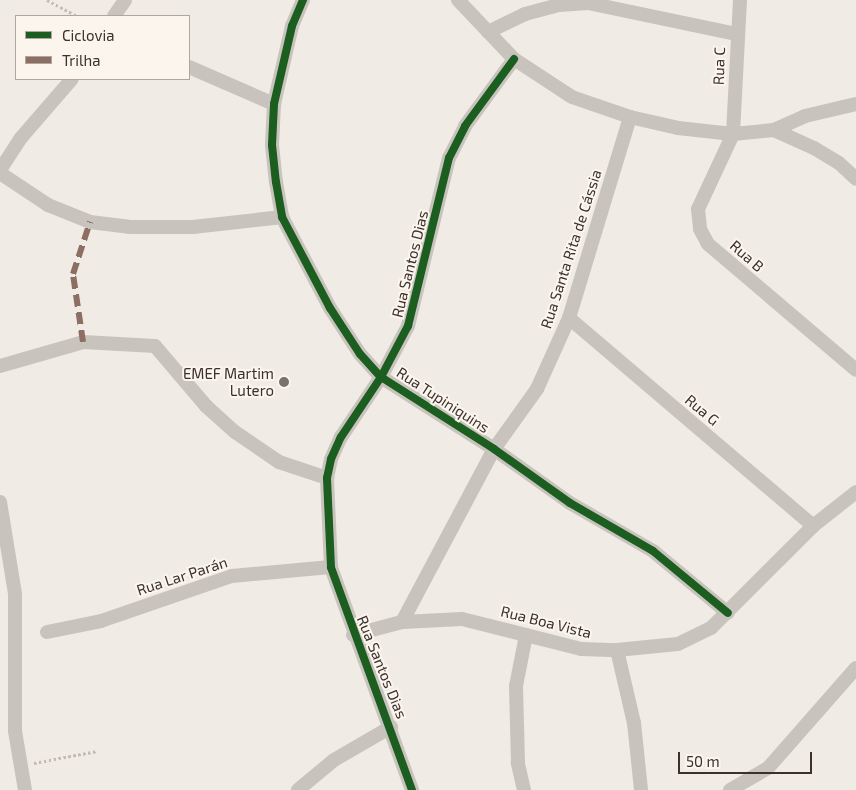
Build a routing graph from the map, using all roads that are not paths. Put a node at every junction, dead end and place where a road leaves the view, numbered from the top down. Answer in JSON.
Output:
{"nodes":[{"id":1,"x":124,"y":0,"type":"edge"},
{"id":2,"x":303,"y":0,"type":"edge"},
{"id":3,"x":458,"y":0,"type":"edge"},
{"id":4,"x":740,"y":0,"type":"edge"},
{"id":5,"x":115,"y":15,"type":"edge"},
{"id":6,"x":488,"y":32,"type":"junction"},
{"id":7,"x":736,"y":34,"type":"junction"},
{"id":8,"x":514,"y":59,"type":"junction"},
{"id":9,"x":190,"y":67,"type":"edge"},
{"id":10,"x":71,"y":80,"type":"edge"},
{"id":11,"x":274,"y":104,"type":"junction"},
{"id":12,"x":856,"y":104,"type":"edge"},
{"id":13,"x":630,"y":117,"type":"junction"},
{"id":14,"x":774,"y":130,"type":"junction"},
{"id":15,"x":733,"y":134,"type":"junction"},
{"id":16,"x":0,"y":172,"type":"edge"},
{"id":17,"x":856,"y":179,"type":"edge"},
{"id":18,"x":282,"y":217,"type":"junction"},
{"id":19,"x":569,"y":318,"type":"junction"},
{"id":20,"x":0,"y":366,"type":"edge"},
{"id":21,"x":856,"y":370,"type":"edge"},
{"id":22,"x":381,"y":377,"type":"junction"},
{"id":23,"x":494,"y":449,"type":"junction"},
{"id":24,"x":328,"y":478,"type":"junction"},
{"id":25,"x":856,"y":492,"type":"edge"},
{"id":26,"x":0,"y":502,"type":"edge"},
{"id":27,"x":813,"y":526,"type":"junction"},
{"id":28,"x":5,"y":557,"type":"edge"},
{"id":29,"x":331,"y":566,"type":"junction"},
{"id":30,"x":728,"y":613,"type":"junction"},
{"id":31,"x":402,"y":622,"type":"junction"},
{"id":32,"x":47,"y":632,"type":"dead end"},
{"id":33,"x":353,"y":635,"type":"junction"},
{"id":34,"x":526,"y":635,"type":"junction"},
{"id":35,"x":617,"y":650,"type":"junction"},
{"id":36,"x":856,"y":668,"type":"edge"},
{"id":37,"x":391,"y":728,"type":"junction"},
{"id":38,"x":26,"y":790,"type":"edge"},
{"id":39,"x":298,"y":790,"type":"edge"},
{"id":40,"x":412,"y":790,"type":"edge"},
{"id":41,"x":524,"y":790,"type":"edge"},
{"id":42,"x":641,"y":790,"type":"edge"},
{"id":43,"x":730,"y":790,"type":"edge"}],
"edges":[{"from":1,"to":5,"type":"street"},
{"from":2,"to":11,"type":"street","name":"Rua Tupiniquins"},
{"from":3,"to":6,"type":"street"},
{"from":4,"to":7,"type":"street","name":"Rua C"},
{"from":6,"to":7,"type":"street"},
{"from":6,"to":8,"type":"street"},
{"from":7,"to":15,"type":"street","name":"Rua C"},
{"from":8,"to":13,"type":"street"},
{"from":8,"to":22,"type":"street","name":"Rua Santos Dias"},
{"from":9,"to":11,"type":"street"},
{"from":10,"to":16,"type":"street"},
{"from":11,"to":18,"type":"street","name":"Rua Tupiniquins"},
{"from":12,"to":14,"type":"street"},
{"from":13,"to":15,"type":"street"},
{"from":13,"to":19,"type":"street","name":"Rua Santa Rita de Cássia"},
{"from":14,"to":15,"type":"street"},
{"from":14,"to":17,"type":"street"},
{"from":15,"to":21,"type":"street","name":"Rua B"},
{"from":16,"to":18,"type":"street"},
{"from":18,"to":22,"type":"street","name":"Rua Tupiniquins"},
{"from":19,"to":23,"type":"street","name":"Rua Santa Rita de Cássia"},
{"from":19,"to":27,"type":"street","name":"Rua G"},
{"from":20,"to":24,"type":"street"},
{"from":22,"to":23,"type":"street","name":"Rua Tupiniquins"},
{"from":22,"to":24,"type":"street","name":"Rua Santos Dias"},
{"from":23,"to":30,"type":"street","name":"Rua Tupiniquins"},
{"from":23,"to":31,"type":"street","name":"Rua Santa Rita de Cássia"},
{"from":24,"to":29,"type":"street","name":"Rua Santos Dias"},
{"from":25,"to":27,"type":"street","name":"Rua Boa Vista"},
{"from":26,"to":28,"type":"street"},
{"from":27,"to":30,"type":"street","name":"Rua Boa Vista"},
{"from":28,"to":38,"type":"street"},
{"from":29,"to":32,"type":"street","name":"Rua Lar Parán"},
{"from":29,"to":33,"type":"street","name":"Rua Santos Dias"},
{"from":30,"to":35,"type":"street","name":"Rua Boa Vista"},
{"from":31,"to":33,"type":"street","name":"Rua Boa Vista"},
{"from":31,"to":34,"type":"street","name":"Rua Boa Vista"},
{"from":33,"to":37,"type":"street","name":"Rua Santos Dias"},
{"from":34,"to":35,"type":"street","name":"Rua Boa Vista"},
{"from":34,"to":41,"type":"street"},
{"from":35,"to":42,"type":"street"},
{"from":36,"to":43,"type":"street"},
{"from":37,"to":39,"type":"street"},
{"from":37,"to":40,"type":"street","name":"Rua Santos Dias"}]}
